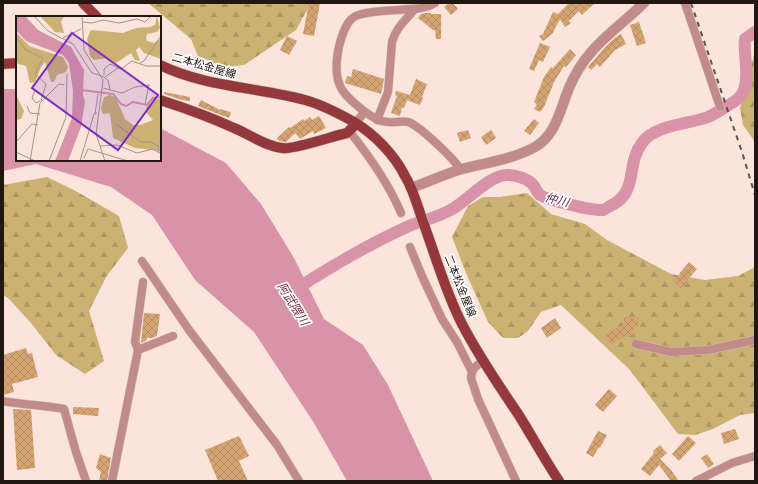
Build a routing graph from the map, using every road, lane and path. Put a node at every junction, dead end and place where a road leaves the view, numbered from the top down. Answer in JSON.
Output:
{"nodes":[{"id":1,"x":83,"y":3,"type":"edge"},
{"id":2,"x":435,"y":3,"type":"edge"},
{"id":3,"x":685,"y":3,"type":"edge"},
{"id":4,"x":639,"y":5,"type":"edge"},
{"id":5,"x":415,"y":9,"type":"junction"},
{"id":6,"x":96,"y":16,"type":"edge"},
{"id":7,"x":16,"y":63,"type":"edge"},
{"id":8,"x":3,"y":64,"type":"edge"},
{"id":9,"x":161,"y":65,"type":"edge"},
{"id":10,"x":161,"y":100,"type":"edge"},
{"id":11,"x":720,"y":107,"type":"dead end"},
{"id":12,"x":365,"y":112,"type":"junction"},
{"id":13,"x":377,"y":120,"type":"junction"},
{"id":14,"x":355,"y":123,"type":"junction"},
{"id":15,"x":350,"y":132,"type":"junction"},
{"id":16,"x":461,"y":170,"type":"junction"},
{"id":17,"x":411,"y":188,"type":"junction"},
{"id":18,"x":401,"y":212,"type":"dead end"},
{"id":19,"x":410,"y":247,"type":"dead end"},
{"id":20,"x":142,"y":260,"type":"dead end"},
{"id":21,"x":143,"y":282,"type":"dead end"},
{"id":22,"x":173,"y":336,"type":"dead end"},
{"id":23,"x":755,"y":340,"type":"edge"},
{"id":24,"x":636,"y":344,"type":"dead end"},
{"id":25,"x":138,"y":350,"type":"junction"},
{"id":26,"x":483,"y":362,"type":"junction"},
{"id":27,"x":472,"y":372,"type":"junction"},
{"id":28,"x":3,"y":400,"type":"edge"},
{"id":29,"x":755,"y":456,"type":"edge"},
{"id":30,"x":86,"y":481,"type":"edge"},
{"id":31,"x":112,"y":481,"type":"edge"},
{"id":32,"x":299,"y":481,"type":"edge"},
{"id":33,"x":516,"y":481,"type":"edge"},
{"id":34,"x":559,"y":481,"type":"edge"},
{"id":35,"x":696,"y":481,"type":"edge"}],
"edges":[{"from":1,"to":6,"type":"main road"},
{"from":2,"to":5,"type":"street"},
{"from":3,"to":11,"type":"street"},
{"from":4,"to":16,"type":"street"},
{"from":5,"to":12,"type":"street"},
{"from":5,"to":13,"type":"street"},
{"from":7,"to":8,"type":"main road"},
{"from":9,"to":14,"type":"main road","name":"二本松金屋線"},
{"from":10,"to":15,"type":"main road"},
{"from":12,"to":13,"type":"street"},
{"from":12,"to":14,"type":"street"},
{"from":13,"to":16,"type":"street"},
{"from":14,"to":15,"type":"main road"},
{"from":14,"to":17,"type":"main road","name":"二本松金屋線"},
{"from":15,"to":18,"type":"street"},
{"from":16,"to":17,"type":"street"},
{"from":17,"to":26,"type":"main road","name":"二本松金屋線"},
{"from":19,"to":27,"type":"street"},
{"from":20,"to":32,"type":"street"},
{"from":21,"to":25,"type":"street"},
{"from":22,"to":25,"type":"street"},
{"from":23,"to":24,"type":"street"},
{"from":25,"to":31,"type":"street"},
{"from":26,"to":27,"type":"street"},
{"from":26,"to":34,"type":"main road","name":"二本松金屋線"},
{"from":27,"to":33,"type":"street"},
{"from":28,"to":30,"type":"street"},
{"from":29,"to":35,"type":"street"}]}
